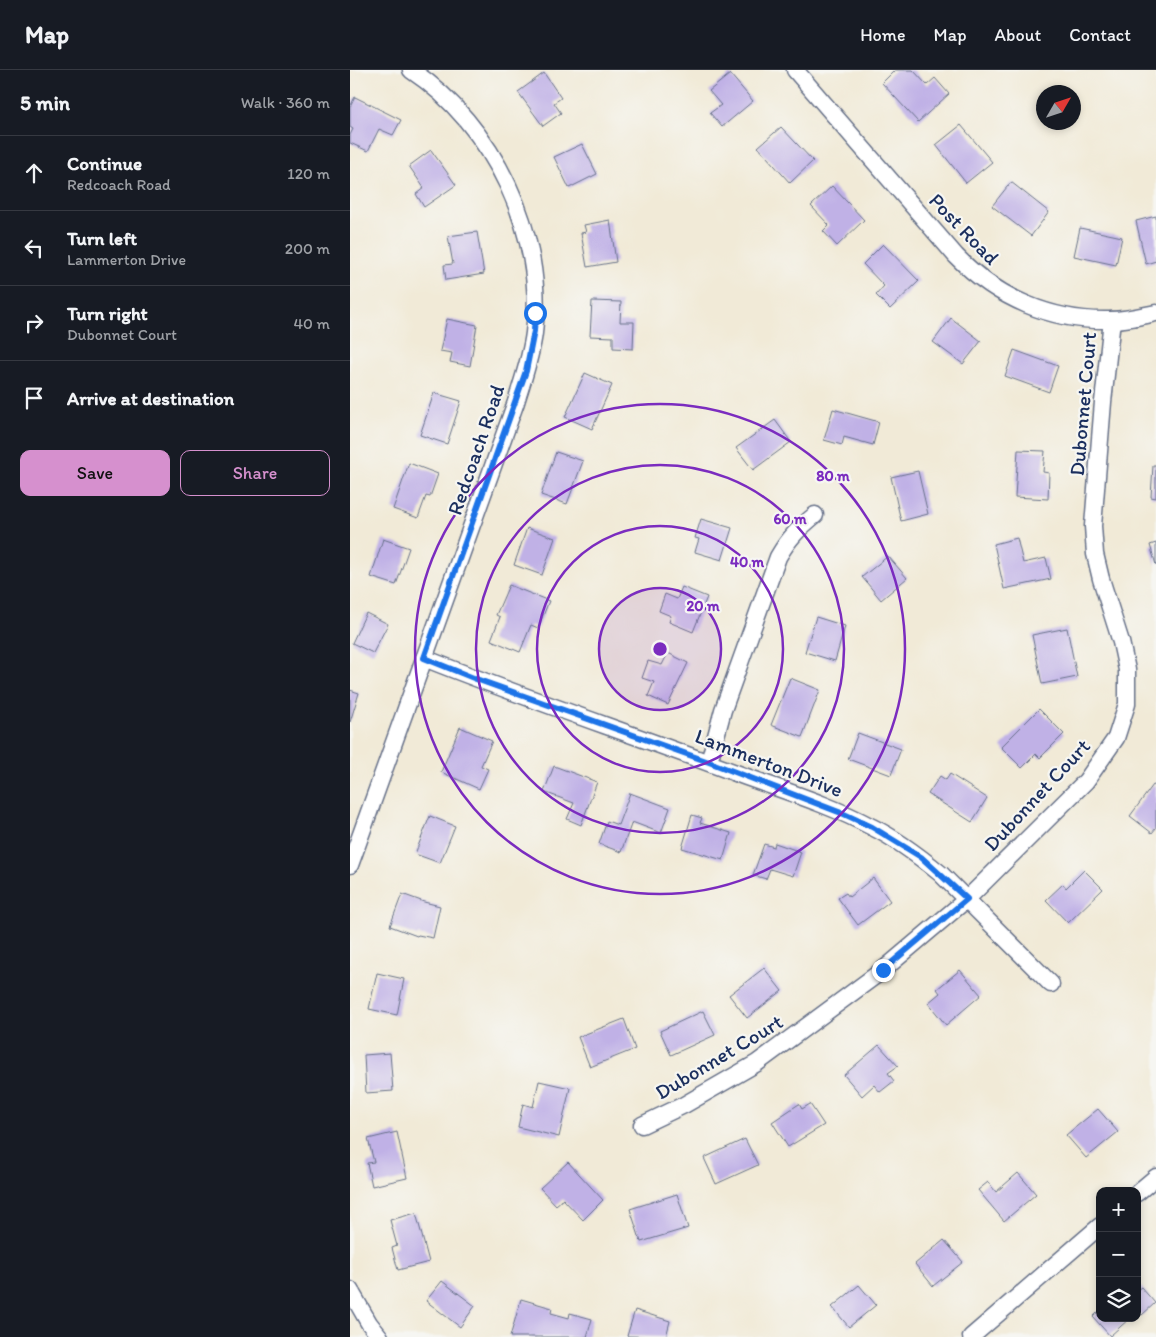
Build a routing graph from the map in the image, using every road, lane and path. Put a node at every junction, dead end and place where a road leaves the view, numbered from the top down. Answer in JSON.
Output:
{"nodes":[{"id":1,"x":411,"y":70,"type":"edge"},
{"id":2,"x":795,"y":70,"type":"edge"},
{"id":3,"x":1156,"y":313,"type":"edge"},
{"id":4,"x":1112,"y":320,"type":"junction"},
{"id":5,"x":815,"y":515,"type":"dead end"},
{"id":6,"x":424,"y":658,"type":"junction"},
{"id":7,"x":709,"y":762,"type":"junction"},
{"id":8,"x":350,"y":865,"type":"edge"},
{"id":9,"x":967,"y":899,"type":"junction"},
{"id":10,"x":1051,"y":984,"type":"dead end"},
{"id":11,"x":642,"y":1125,"type":"dead end"},
{"id":12,"x":1156,"y":1177,"type":"edge"},
{"id":13,"x":1141,"y":1190,"type":"edge"},
{"id":14,"x":1096,"y":1229,"type":"edge"},
{"id":15,"x":350,"y":1290,"type":"edge"},
{"id":16,"x":380,"y":1337,"type":"edge"},
{"id":17,"x":971,"y":1337,"type":"edge"}],
"edges":[{"from":1,"to":6,"type":"street","name":"Redcoach Road"},
{"from":2,"to":4,"type":"street","name":"Post Road"},
{"from":3,"to":4,"type":"street","name":"Post Road"},
{"from":4,"to":9,"type":"street","name":"Dubonnet Court"},
{"from":5,"to":7,"type":"street"},
{"from":6,"to":7,"type":"street","name":"Lammerton Drive"},
{"from":6,"to":8,"type":"street","name":"Redcoach Road"},
{"from":7,"to":9,"type":"street","name":"Lammerton Drive"},
{"from":9,"to":10,"type":"street","name":"Lammerton Drive"},
{"from":9,"to":11,"type":"street","name":"Dubonnet Court"},
{"from":12,"to":13,"type":"street"},
{"from":14,"to":17,"type":"street"},
{"from":15,"to":16,"type":"street"}]}
